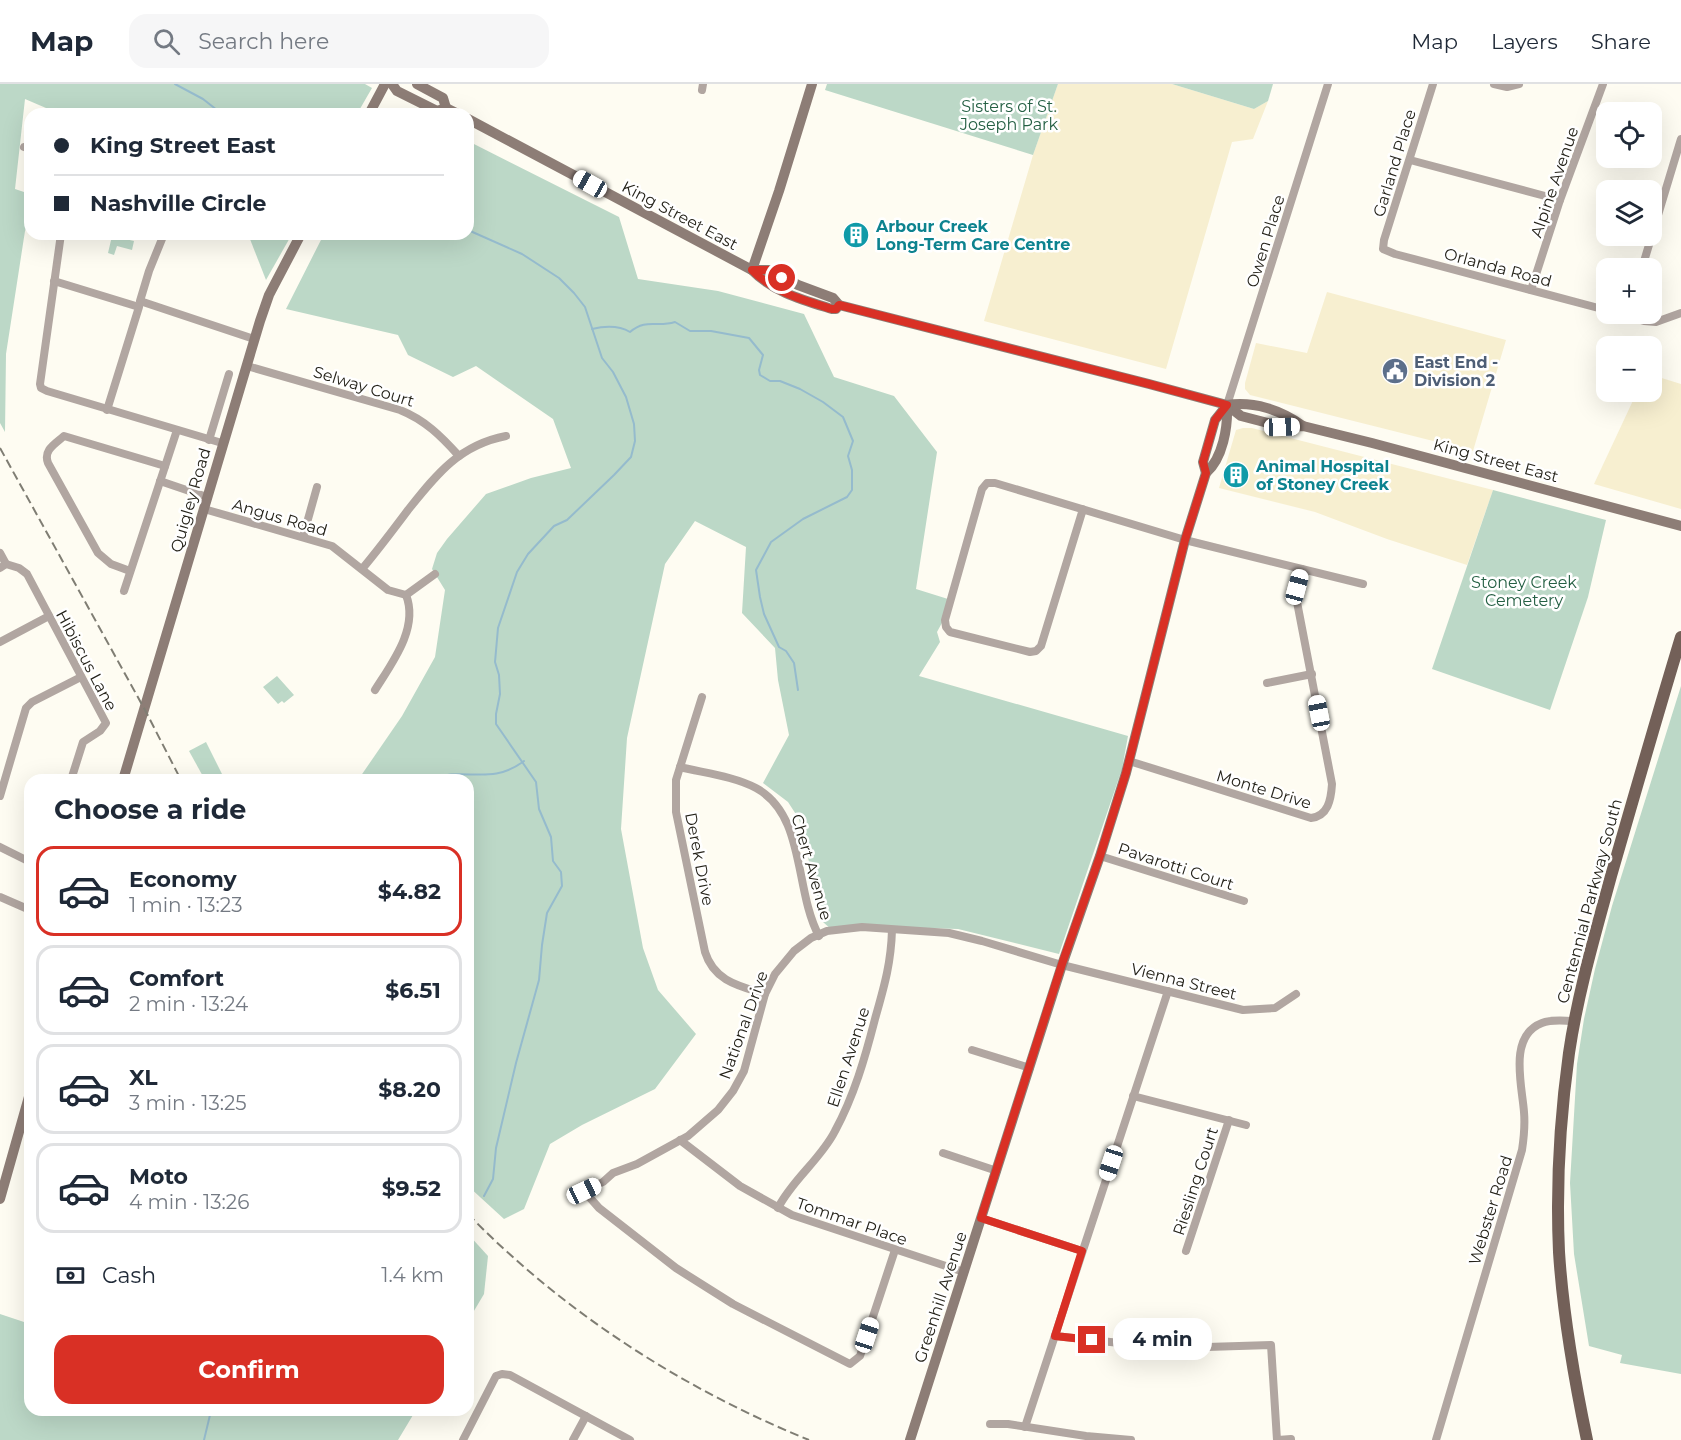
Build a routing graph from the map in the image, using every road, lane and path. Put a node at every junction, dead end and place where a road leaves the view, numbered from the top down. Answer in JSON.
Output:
{"nodes":[{"id":1,"x":385,"y":84,"type":"edge"},
{"id":2,"x":392,"y":84,"type":"edge"},
{"id":3,"x":417,"y":84,"type":"edge"},
{"id":4,"x":812,"y":84,"type":"edge"},
{"id":5,"x":1328,"y":84,"type":"edge"},
{"id":6,"x":1432,"y":84,"type":"edge"},
{"id":7,"x":1494,"y":84,"type":"edge"},
{"id":8,"x":1519,"y":84,"type":"edge"},
{"id":9,"x":1603,"y":84,"type":"edge"},
{"id":10,"x":372,"y":108,"type":"edge"},
{"id":11,"x":431,"y":108,"type":"edge"},
{"id":12,"x":446,"y":108,"type":"edge"},
{"id":13,"x":474,"y":122,"type":"edge"},
{"id":14,"x":1681,"y":139,"type":"edge"},
{"id":15,"x":1410,"y":160,"type":"junction"},
{"id":16,"x":1560,"y":200,"type":"junction"},
{"id":17,"x":60,"y":240,"type":"edge"},
{"id":18,"x":162,"y":240,"type":"edge"},
{"id":19,"x":298,"y":240,"type":"edge"},
{"id":20,"x":1383,"y":249,"type":"joint"},
{"id":21,"x":1645,"y":258,"type":"edge"},
{"id":22,"x":752,"y":270,"type":"junction"},
{"id":23,"x":54,"y":281,"type":"junction"},
{"id":24,"x":1531,"y":290,"type":"junction"},
{"id":25,"x":1596,"y":307,"type":"edge"},
{"id":26,"x":1681,"y":313,"type":"edge"},
{"id":27,"x":1662,"y":320,"type":"edge"},
{"id":28,"x":254,"y":339,"type":"junction"},
{"id":29,"x":247,"y":366,"type":"junction"},
{"id":30,"x":229,"y":374,"type":"dead end"},
{"id":31,"x":1227,"y":405,"type":"junction"},
{"id":32,"x":108,"y":410,"type":"junction"},
{"id":33,"x":177,"y":430,"type":"junction"},
{"id":34,"x":506,"y":436,"type":"dead end"},
{"id":35,"x":209,"y":440,"type":"junction"},
{"id":36,"x":222,"y":443,"type":"junction"},
{"id":37,"x":459,"y":456,"type":"junction"},
{"id":38,"x":165,"y":466,"type":"junction"},
{"id":39,"x":160,"y":482,"type":"junction"},
{"id":40,"x":317,"y":487,"type":"dead end"},
{"id":41,"x":207,"y":497,"type":"junction"},
{"id":42,"x":204,"y":509,"type":"junction"},
{"id":43,"x":1083,"y":509,"type":"junction"},
{"id":44,"x":1681,"y":526,"type":"edge"},
{"id":45,"x":303,"y":537,"type":"junction"},
{"id":46,"x":1185,"y":540,"type":"junction"},
{"id":47,"x":0,"y":553,"type":"edge"},
{"id":48,"x":3,"y":566,"type":"edge"},
{"id":49,"x":362,"y":569,"type":"junction"},
{"id":50,"x":1302,"y":569,"type":"junction"},
{"id":51,"x":130,"y":571,"type":"junction"},
{"id":52,"x":435,"y":574,"type":"dead end"},
{"id":53,"x":1363,"y":584,"type":"dead end"},
{"id":54,"x":124,"y":591,"type":"dead end"},
{"id":55,"x":406,"y":595,"type":"junction"},
{"id":56,"x":49,"y":616,"type":"junction"},
{"id":57,"x":1681,"y":637,"type":"edge"},
{"id":58,"x":0,"y":642,"type":"edge"},
{"id":59,"x":1312,"y":674,"type":"junction"},
{"id":60,"x":81,"y":677,"type":"junction"},
{"id":61,"x":1267,"y":683,"type":"dead end"},
{"id":62,"x":375,"y":690,"type":"dead end"},
{"id":63,"x":702,"y":697,"type":"dead end"},
{"id":64,"x":1129,"y":761,"type":"junction"},
{"id":65,"x":680,"y":766,"type":"junction"},
{"id":66,"x":73,"y":774,"type":"edge"},
{"id":67,"x":125,"y":774,"type":"edge"},
{"id":68,"x":0,"y":795,"type":"edge"},
{"id":69,"x":0,"y":847,"type":"edge"},
{"id":70,"x":1100,"y":856,"type":"junction"},
{"id":71,"x":24,"y":859,"type":"edge"},
{"id":72,"x":0,"y":897,"type":"edge"},
{"id":73,"x":1244,"y":901,"type":"dead end"},
{"id":74,"x":24,"y":907,"type":"edge"},
{"id":75,"x":892,"y":930,"type":"junction"},
{"id":76,"x":819,"y":936,"type":"junction"},
{"id":77,"x":1062,"y":964,"type":"junction"},
{"id":78,"x":1168,"y":991,"type":"junction"},
{"id":79,"x":765,"y":994,"type":"junction"},
{"id":80,"x":1296,"y":994,"type":"dead end"},
{"id":81,"x":1574,"y":1021,"type":"junction"},
{"id":82,"x":972,"y":1050,"type":"dead end"},
{"id":83,"x":1030,"y":1068,"type":"junction"},
{"id":84,"x":1133,"y":1096,"type":"junction"},
{"id":85,"x":1229,"y":1120,"type":"junction"},
{"id":86,"x":1246,"y":1125,"type":"dead end"},
{"id":87,"x":24,"y":1130,"type":"edge"},
{"id":88,"x":680,"y":1140,"type":"junction"},
{"id":89,"x":943,"y":1153,"type":"dead end"},
{"id":90,"x":997,"y":1171,"type":"junction"},
{"id":91,"x":0,"y":1199,"type":"edge"},
{"id":92,"x":778,"y":1208,"type":"junction"},
{"id":93,"x":981,"y":1218,"type":"junction"},
{"id":94,"x":895,"y":1250,"type":"junction"},
{"id":95,"x":1082,"y":1251,"type":"junction"},
{"id":96,"x":1186,"y":1251,"type":"dead end"},
{"id":97,"x":963,"y":1272,"type":"junction"},
{"id":98,"x":1055,"y":1336,"type":"junction"},
{"id":99,"x":586,"y":1416,"type":"junction"},
{"id":100,"x":990,"y":1424,"type":"dead end"},
{"id":101,"x":1025,"y":1427,"type":"junction"},
{"id":102,"x":1290,"y":1439,"type":"edge"},
{"id":103,"x":463,"y":1440,"type":"edge"},
{"id":104,"x":573,"y":1440,"type":"edge"},
{"id":105,"x":630,"y":1440,"type":"edge"},
{"id":106,"x":910,"y":1440,"type":"edge"},
{"id":107,"x":1131,"y":1440,"type":"edge"},
{"id":108,"x":1277,"y":1440,"type":"edge"},
{"id":109,"x":1436,"y":1440,"type":"edge"},
{"id":110,"x":1587,"y":1440,"type":"edge"}],
"edges":[{"from":1,"to":10,"type":"street"},
{"from":2,"to":11,"type":"street"},
{"from":3,"to":12,"type":"street"},
{"from":4,"to":22,"type":"street"},
{"from":5,"to":31,"type":"street","name":"Owen Place"},
{"from":6,"to":15,"type":"street","name":"Garland Place"},
{"from":7,"to":8,"type":"street"},
{"from":9,"to":16,"type":"street","name":"Alpine Avenue"},
{"from":13,"to":22,"type":"street","name":"King Street East"},
{"from":14,"to":21,"type":"street"},
{"from":15,"to":16,"type":"street"},
{"from":15,"to":20,"type":"street","name":"Garland Place"},
{"from":16,"to":24,"type":"street","name":"Alpine Avenue"},
{"from":17,"to":23,"type":"street"},
{"from":18,"to":28,"type":"street"},
{"from":19,"to":28,"type":"street","name":"Quigley Road"},
{"from":20,"to":24,"type":"street","name":"Orlanda Road"},
{"from":22,"to":31,"type":"street","name":"King Street East"},
{"from":23,"to":32,"type":"street"},
{"from":23,"to":32,"type":"street"},
{"from":24,"to":25,"type":"street","name":"Orlanda Road"},
{"from":26,"to":27,"type":"street"},
{"from":28,"to":29,"type":"street","name":"Quigley Road"},
{"from":29,"to":36,"type":"street","name":"Quigley Road"},
{"from":29,"to":37,"type":"street","name":"Selway Court"},
{"from":30,"to":35,"type":"street"},
{"from":31,"to":44,"type":"street","name":"King Street East"},
{"from":31,"to":46,"type":"street","name":"Greenhill Avenue"},
{"from":32,"to":33,"type":"street"},
{"from":33,"to":35,"type":"street"},
{"from":33,"to":38,"type":"street"},
{"from":34,"to":37,"type":"street"},
{"from":35,"to":36,"type":"street"},
{"from":36,"to":41,"type":"street","name":"Quigley Road"},
{"from":37,"to":49,"type":"street"},
{"from":38,"to":39,"type":"street"},
{"from":38,"to":51,"type":"street"},
{"from":39,"to":41,"type":"street"},
{"from":39,"to":51,"type":"street"},
{"from":40,"to":45,"type":"street"},
{"from":41,"to":42,"type":"street","name":"Quigley Road"},
{"from":42,"to":45,"type":"street","name":"Angus Road"},
{"from":42,"to":67,"type":"street","name":"Quigley Road"},
{"from":43,"to":43,"type":"street"},
{"from":43,"to":46,"type":"street"},
{"from":45,"to":49,"type":"street","name":"Angus Road"},
{"from":46,"to":50,"type":"street"},
{"from":46,"to":64,"type":"street","name":"Greenhill Avenue"},
{"from":47,"to":48,"type":"street"},
{"from":48,"to":56,"type":"street","name":"Hibiscus Lane"},
{"from":49,"to":55,"type":"street","name":"Angus Road"},
{"from":50,"to":53,"type":"street"},
{"from":50,"to":59,"type":"street","name":"Monte Drive"},
{"from":51,"to":54,"type":"street"},
{"from":52,"to":55,"type":"street"},
{"from":55,"to":62,"type":"street"},
{"from":56,"to":58,"type":"street"},
{"from":56,"to":60,"type":"street","name":"Hibiscus Lane"},
{"from":57,"to":81,"type":"main road","name":"Centennial Parkway South"},
{"from":59,"to":61,"type":"street"},
{"from":59,"to":64,"type":"street","name":"Monte Drive"},
{"from":60,"to":66,"type":"street","name":"Hibiscus Lane"},
{"from":60,"to":68,"type":"street"},
{"from":63,"to":65,"type":"street","name":"Derek Drive"},
{"from":64,"to":70,"type":"street","name":"Greenhill Avenue"},
{"from":65,"to":76,"type":"street","name":"Chert Avenue"},
{"from":65,"to":79,"type":"street","name":"Derek Drive"},
{"from":69,"to":71,"type":"street"},
{"from":70,"to":73,"type":"street","name":"Pavarotti Court"},
{"from":70,"to":77,"type":"street","name":"Greenhill Avenue"},
{"from":72,"to":74,"type":"street"},
{"from":75,"to":76,"type":"street","name":"National Drive"},
{"from":75,"to":77,"type":"street","name":"National Drive"},
{"from":75,"to":92,"type":"street","name":"Ellen Avenue"},
{"from":76,"to":79,"type":"street","name":"National Drive"},
{"from":77,"to":78,"type":"street","name":"Vienna Street"},
{"from":77,"to":83,"type":"street","name":"Greenhill Avenue"},
{"from":78,"to":80,"type":"street","name":"Vienna Street"},
{"from":78,"to":84,"type":"street"},
{"from":79,"to":88,"type":"street","name":"National Drive"},
{"from":81,"to":109,"type":"street","name":"Webster Road"},
{"from":81,"to":110,"type":"main road","name":"Centennial Parkway South"},
{"from":82,"to":83,"type":"street"},
{"from":83,"to":90,"type":"street","name":"Greenhill Avenue"},
{"from":84,"to":85,"type":"street"},
{"from":84,"to":95,"type":"street"},
{"from":85,"to":86,"type":"street"},
{"from":85,"to":96,"type":"street","name":"Riesling Court"},
{"from":87,"to":91,"type":"street"},
{"from":88,"to":92,"type":"street","name":"Tommar Place"},
{"from":88,"to":94,"type":"street","name":"National Drive"},
{"from":89,"to":90,"type":"street"},
{"from":90,"to":93,"type":"street","name":"Greenhill Avenue"},
{"from":92,"to":94,"type":"street","name":"Tommar Place"},
{"from":93,"to":95,"type":"street"},
{"from":93,"to":97,"type":"street","name":"Greenhill Avenue"},
{"from":94,"to":97,"type":"street","name":"Tommar Place"},
{"from":95,"to":98,"type":"street"},
{"from":97,"to":106,"type":"street","name":"Greenhill Avenue"},
{"from":98,"to":101,"type":"street"},
{"from":98,"to":108,"type":"street"},
{"from":99,"to":103,"type":"street"},
{"from":99,"to":104,"type":"street"},
{"from":99,"to":105,"type":"street"},
{"from":100,"to":101,"type":"street"},
{"from":101,"to":107,"type":"street"},
{"from":102,"to":108,"type":"street"}]}
